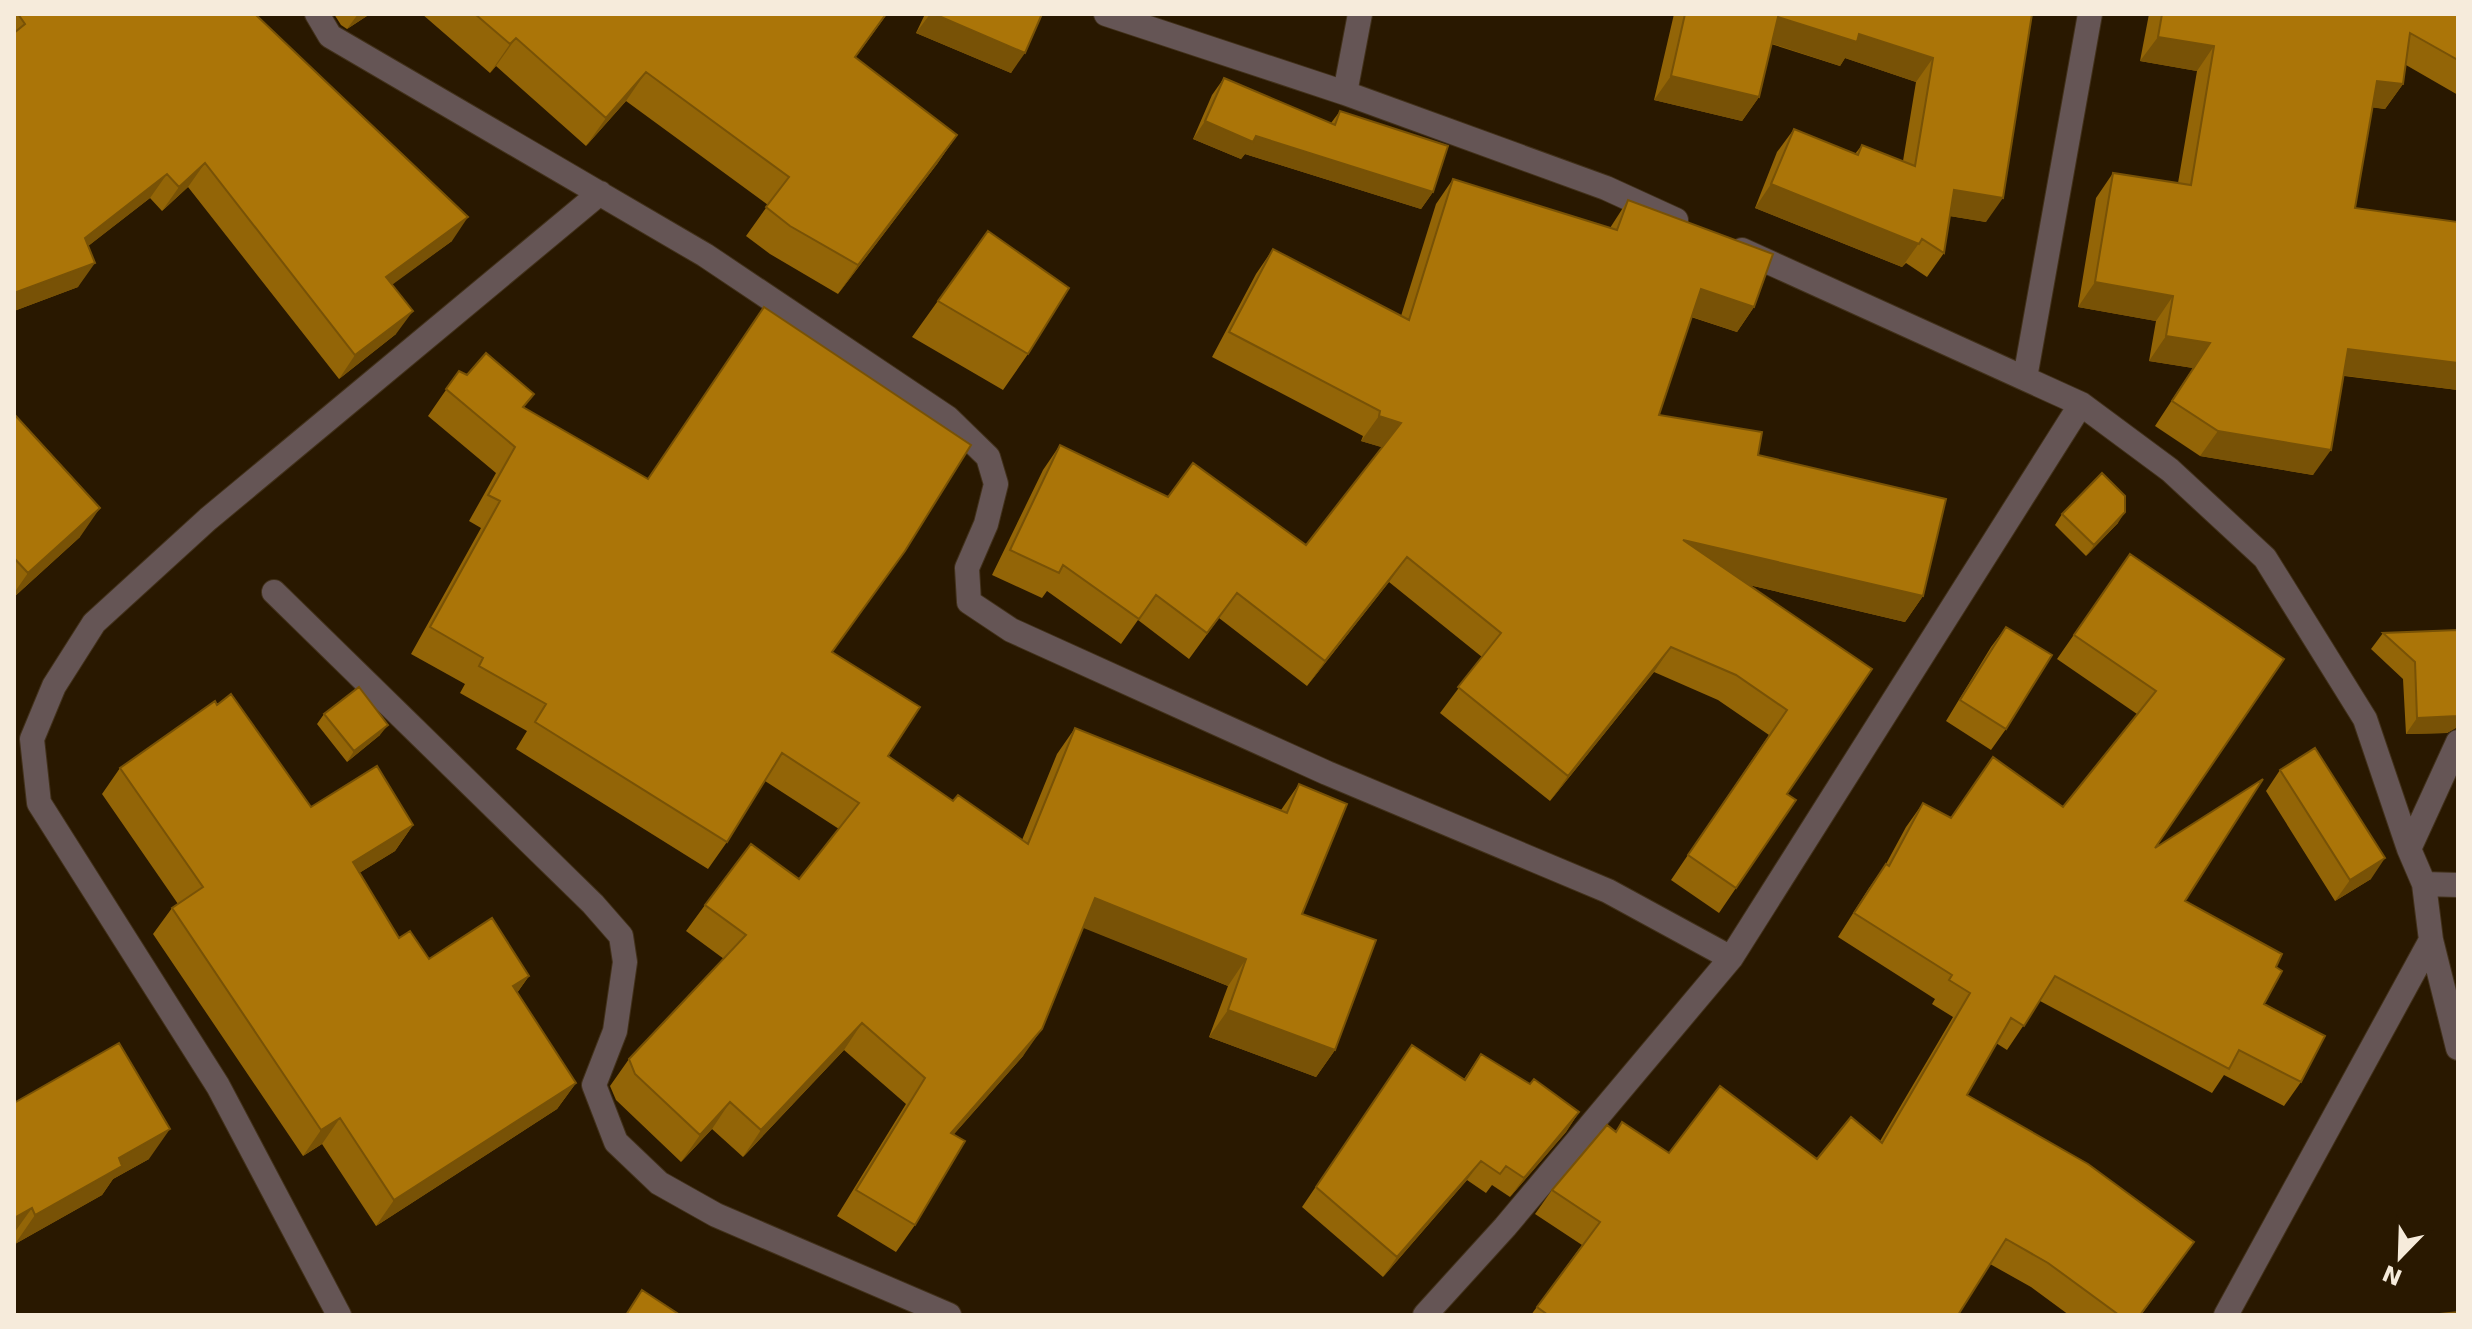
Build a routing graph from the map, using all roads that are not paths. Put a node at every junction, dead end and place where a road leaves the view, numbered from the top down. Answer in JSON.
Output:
{"nodes":[{"id":1,"x":317,"y":14,"type":"edge"},
{"id":2,"x":1106,"y":14,"type":"edge"},
{"id":3,"x":1360,"y":14,"type":"edge"},
{"id":4,"x":2090,"y":14,"type":"edge"},
{"id":5,"x":1345,"y":93,"type":"junction"},
{"id":6,"x":600,"y":193,"type":"junction"},
{"id":7,"x":1693,"y":227,"type":"edge"},
{"id":8,"x":1721,"y":240,"type":"edge"},
{"id":9,"x":2025,"y":378,"type":"junction"},
{"id":10,"x":2081,"y":404,"type":"junction"},
{"id":11,"x":274,"y":592,"type":"dead end"},
{"id":12,"x":2458,"y":742,"type":"edge"},
{"id":13,"x":2409,"y":849,"type":"junction"},
{"id":14,"x":2424,"y":884,"type":"junction"},
{"id":15,"x":2458,"y":885,"type":"edge"},
{"id":16,"x":2431,"y":940,"type":"junction"},
{"id":17,"x":1731,"y":958,"type":"junction"},
{"id":18,"x":2458,"y":1048,"type":"edge"},
{"id":19,"x":339,"y":1315,"type":"edge"},
{"id":20,"x":949,"y":1315,"type":"edge"},
{"id":21,"x":1425,"y":1315,"type":"edge"},
{"id":22,"x":2226,"y":1315,"type":"edge"}],
"edges":[{"from":1,"to":6,"type":"street"},
{"from":2,"to":5,"type":"street"},
{"from":3,"to":5,"type":"street"},
{"from":4,"to":9,"type":"street"},
{"from":5,"to":7,"type":"street"},
{"from":6,"to":17,"type":"street"},
{"from":6,"to":19,"type":"street"},
{"from":8,"to":9,"type":"street"},
{"from":9,"to":10,"type":"street"},
{"from":10,"to":13,"type":"street"},
{"from":10,"to":17,"type":"street"},
{"from":11,"to":20,"type":"street"},
{"from":12,"to":13,"type":"street"},
{"from":13,"to":14,"type":"street"},
{"from":14,"to":15,"type":"street"},
{"from":14,"to":16,"type":"street"},
{"from":16,"to":18,"type":"street"},
{"from":16,"to":22,"type":"street"},
{"from":17,"to":21,"type":"street"}]}
